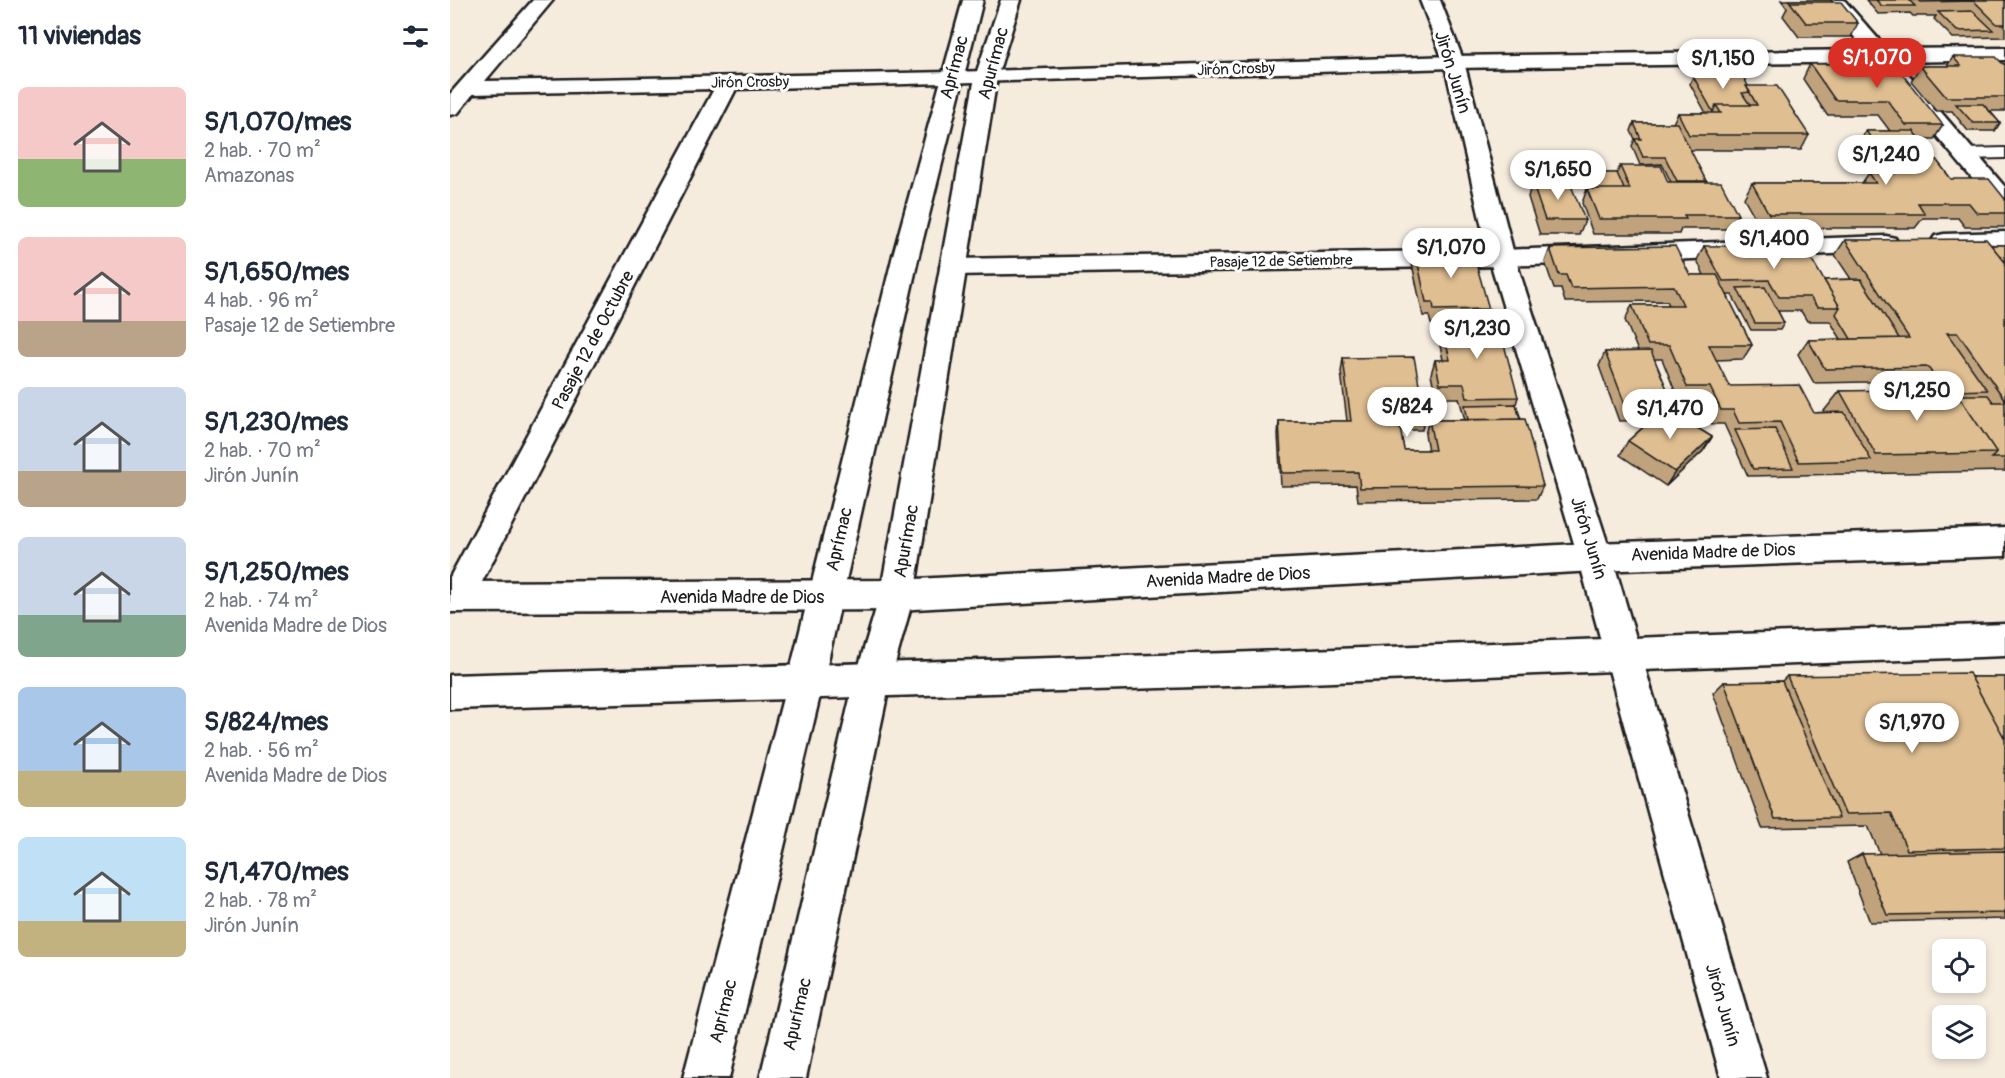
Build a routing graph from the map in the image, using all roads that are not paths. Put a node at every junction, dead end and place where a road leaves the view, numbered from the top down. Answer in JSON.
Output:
{"nodes":[{"id":1,"x":543,"y":0,"type":"edge"},
{"id":2,"x":973,"y":0,"type":"edge"},
{"id":3,"x":1011,"y":0,"type":"edge"},
{"id":4,"x":1430,"y":0,"type":"edge"},
{"id":5,"x":1834,"y":0,"type":"edge"},
{"id":6,"x":2005,"y":54,"type":"edge"},
{"id":7,"x":1881,"y":57,"type":"junction"},
{"id":8,"x":1454,"y":62,"type":"junction"},
{"id":9,"x":986,"y":77,"type":"junction"},
{"id":10,"x":951,"y":78,"type":"junction"},
{"id":11,"x":729,"y":82,"type":"junction"},
{"id":12,"x":467,"y":88,"type":"junction"},
{"id":13,"x":450,"y":108,"type":"edge"},
{"id":14,"x":2005,"y":153,"type":"edge"},
{"id":15,"x":1965,"y":154,"type":"junction"},
{"id":16,"x":2005,"y":202,"type":"edge"},
{"id":17,"x":2005,"y":240,"type":"edge"},
{"id":18,"x":1502,"y":258,"type":"junction"},
{"id":19,"x":953,"y":267,"type":"junction"},
{"id":20,"x":2005,"y":542,"type":"edge"},
{"id":21,"x":1595,"y":556,"type":"junction"},
{"id":22,"x":897,"y":594,"type":"junction"},
{"id":23,"x":454,"y":597,"type":"edge"},
{"id":24,"x":825,"y":597,"type":"junction"},
{"id":25,"x":2005,"y":640,"type":"edge"},
{"id":26,"x":1623,"y":656,"type":"junction"},
{"id":27,"x":872,"y":682,"type":"junction"},
{"id":28,"x":805,"y":684,"type":"junction"},
{"id":29,"x":450,"y":692,"type":"edge"},
{"id":30,"x":706,"y":1078,"type":"edge"},
{"id":31,"x":783,"y":1078,"type":"edge"},
{"id":32,"x":1744,"y":1078,"type":"edge"}],
"edges":[{"from":1,"to":12,"type":"street"},
{"from":2,"to":10,"type":"street","name":"Aprímac"},
{"from":3,"to":9,"type":"street","name":"Apurímac"},
{"from":4,"to":8,"type":"street","name":"Jirón Junín"},
{"from":5,"to":7,"type":"street"},
{"from":6,"to":7,"type":"street","name":"Jirón Crosby"},
{"from":7,"to":8,"type":"street","name":"Jirón Crosby"},
{"from":7,"to":15,"type":"street"},
{"from":8,"to":9,"type":"street","name":"Jirón Crosby"},
{"from":8,"to":18,"type":"street","name":"Jirón Junín"},
{"from":9,"to":10,"type":"street","name":"Jirón Crosby"},
{"from":9,"to":19,"type":"street","name":"Apurímac"},
{"from":10,"to":11,"type":"street","name":"Jirón Crosby"},
{"from":10,"to":24,"type":"street","name":"Aprímac"},
{"from":11,"to":12,"type":"street","name":"Jirón Crosby"},
{"from":11,"to":23,"type":"street","name":"Pasaje 12 de Octubre"},
{"from":12,"to":13,"type":"street"},
{"from":14,"to":15,"type":"lane"},
{"from":15,"to":16,"type":"street"},
{"from":17,"to":18,"type":"street","name":"Pasaje 12 de Setiembre"},
{"from":18,"to":19,"type":"street","name":"Pasaje 12 de Setiembre"},
{"from":18,"to":21,"type":"street","name":"Jirón Junín"},
{"from":19,"to":22,"type":"street","name":"Apurímac"},
{"from":20,"to":21,"type":"street","name":"Avenida Madre de Dios"},
{"from":21,"to":22,"type":"street","name":"Avenida Madre de Dios"},
{"from":21,"to":26,"type":"street","name":"Jirón Junín"},
{"from":22,"to":24,"type":"street","name":"Avenida Madre de Dios"},
{"from":22,"to":27,"type":"street","name":"Apurímac"},
{"from":23,"to":24,"type":"street","name":"Avenida Madre de Dios"},
{"from":24,"to":28,"type":"street","name":"Aprímac"},
{"from":25,"to":26,"type":"street"},
{"from":26,"to":27,"type":"street"},
{"from":26,"to":32,"type":"street","name":"Jirón Junín"},
{"from":27,"to":28,"type":"street"},
{"from":27,"to":31,"type":"street","name":"Apurímac"},
{"from":28,"to":29,"type":"street"},
{"from":28,"to":30,"type":"street","name":"Aprímac"}]}
